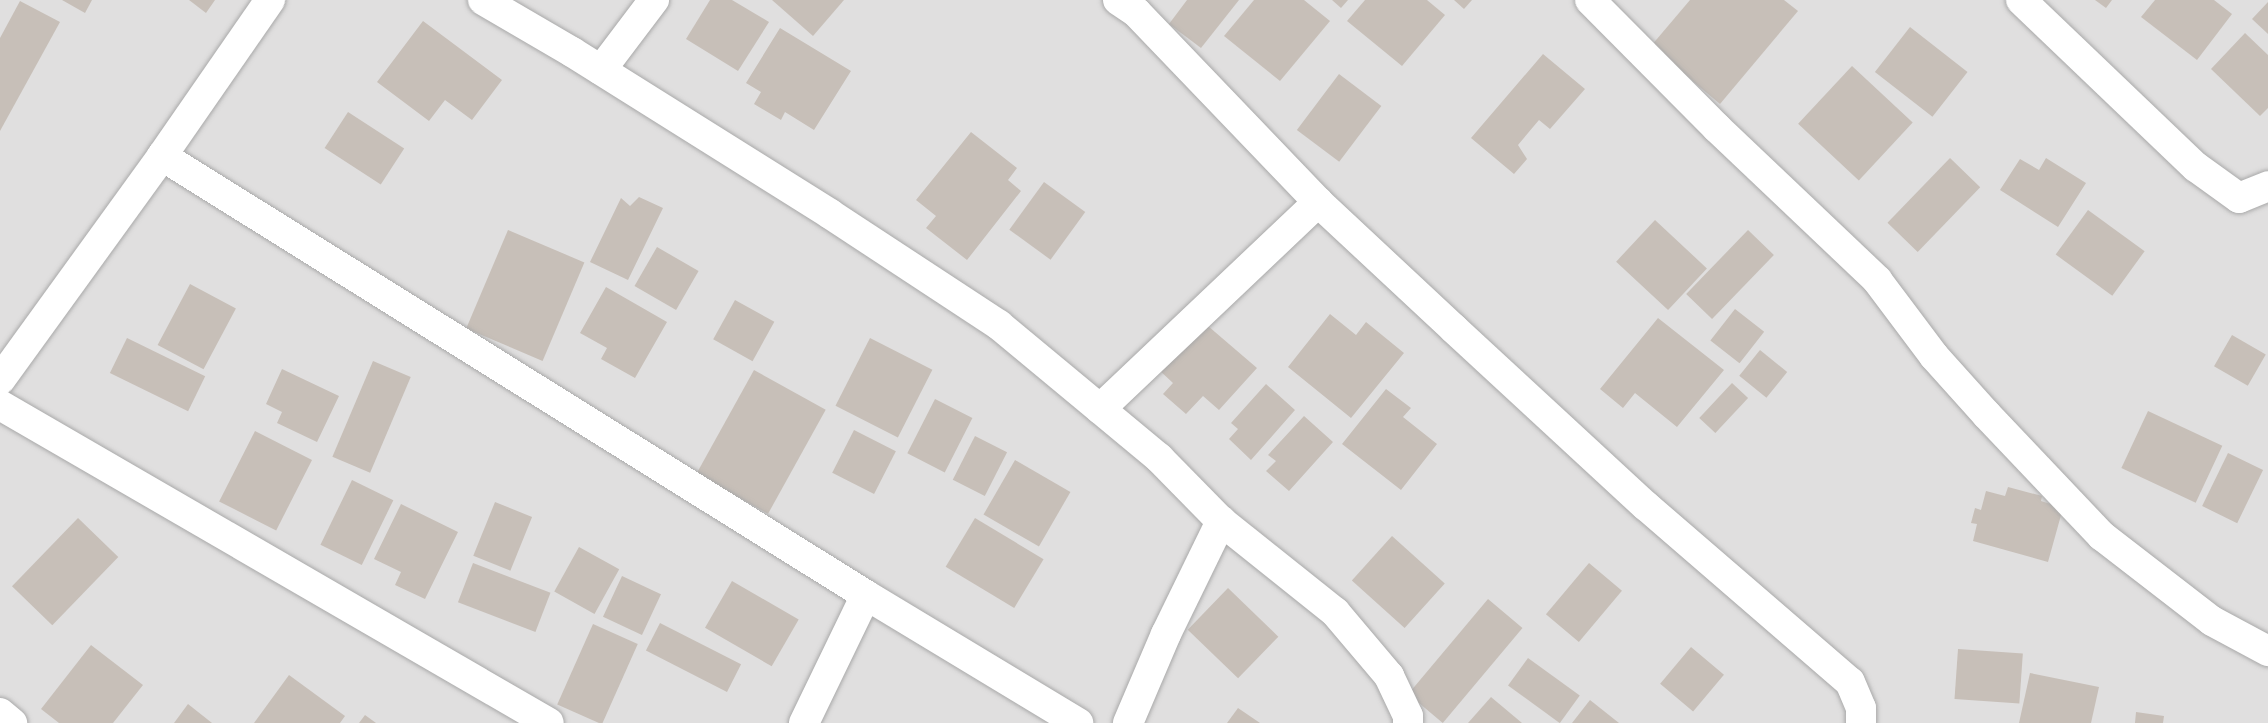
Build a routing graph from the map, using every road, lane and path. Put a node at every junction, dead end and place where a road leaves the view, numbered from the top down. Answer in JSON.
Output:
{"nodes":[{"id":1,"x":270,"y":0,"type":"edge"},
{"id":2,"x":483,"y":0,"type":"edge"},
{"id":3,"x":654,"y":0,"type":"edge"},
{"id":4,"x":1118,"y":0,"type":"edge"},
{"id":5,"x":1590,"y":0,"type":"edge"},
{"id":6,"x":2021,"y":0,"type":"edge"},
{"id":7,"x":601,"y":70,"type":"junction"},
{"id":8,"x":162,"y":156,"type":"junction"},
{"id":9,"x":2268,"y":186,"type":"edge"},
{"id":10,"x":1318,"y":202,"type":"junction"},
{"id":11,"x":0,"y":380,"type":"edge"},
{"id":12,"x":0,"y":405,"type":"edge"},
{"id":13,"x":1100,"y":409,"type":"junction"},
{"id":14,"x":1221,"y":521,"type":"junction"},
{"id":15,"x":866,"y":595,"type":"junction"},
{"id":16,"x":2268,"y":651,"type":"edge"},
{"id":17,"x":0,"y":713,"type":"edge"},
{"id":18,"x":12,"y":723,"type":"edge"},
{"id":19,"x":549,"y":723,"type":"edge"},
{"id":20,"x":804,"y":723,"type":"edge"},
{"id":21,"x":1078,"y":723,"type":"edge"},
{"id":22,"x":1128,"y":723,"type":"edge"},
{"id":23,"x":1408,"y":723,"type":"edge"},
{"id":24,"x":1861,"y":723,"type":"edge"}],
"edges":[{"from":1,"to":8,"type":"street"},
{"from":2,"to":7,"type":"street"},
{"from":3,"to":7,"type":"street"},
{"from":4,"to":10,"type":"street"},
{"from":5,"to":16,"type":"street"},
{"from":6,"to":9,"type":"street"},
{"from":7,"to":13,"type":"street"},
{"from":8,"to":11,"type":"street"},
{"from":8,"to":15,"type":"street"},
{"from":10,"to":13,"type":"street"},
{"from":10,"to":24,"type":"street"},
{"from":12,"to":19,"type":"street"},
{"from":13,"to":14,"type":"street"},
{"from":14,"to":22,"type":"street"},
{"from":14,"to":23,"type":"street"},
{"from":15,"to":20,"type":"street"},
{"from":15,"to":21,"type":"street"},
{"from":17,"to":18,"type":"street"}]}
